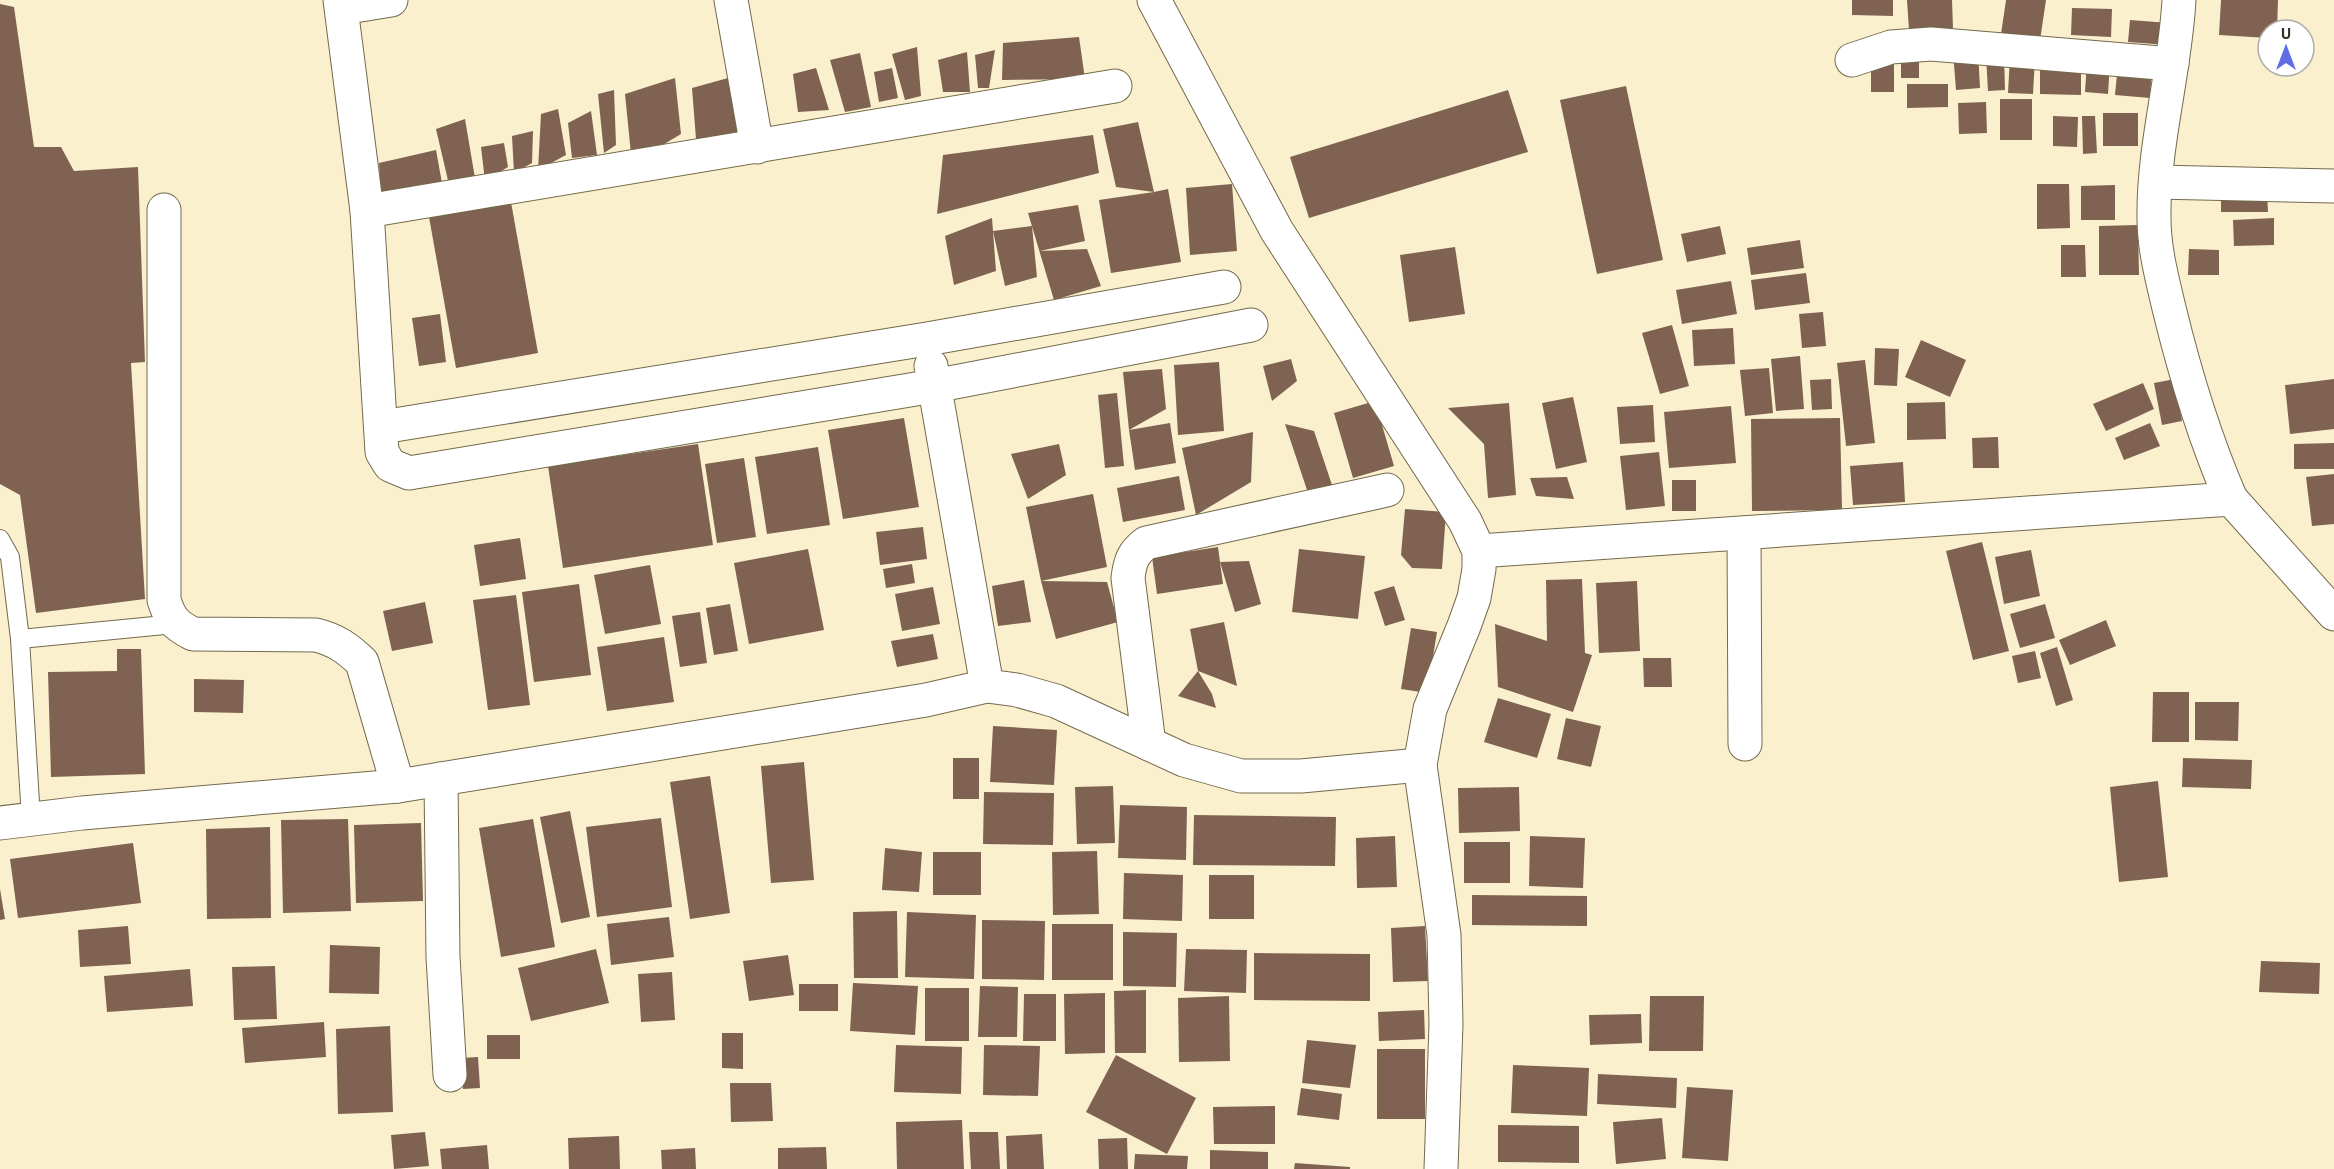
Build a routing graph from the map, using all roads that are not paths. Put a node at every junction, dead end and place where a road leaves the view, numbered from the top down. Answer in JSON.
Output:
{"nodes":[{"id":1,"x":391,"y":0,"type":"edge"},
{"id":2,"x":731,"y":0,"type":"edge"},
{"id":3,"x":1154,"y":0,"type":"edge"},
{"id":4,"x":2179,"y":0,"type":"edge"},
{"id":5,"x":341,"y":4,"type":"edge"},
{"id":6,"x":1852,"y":60,"type":"dead end"},
{"id":7,"x":2172,"y":64,"type":"junction"},
{"id":8,"x":1115,"y":86,"type":"dead end"},
{"id":9,"x":757,"y":147,"type":"junction"},
{"id":10,"x":2156,"y":182,"type":"junction"},
{"id":11,"x":2334,"y":186,"type":"edge"},
{"id":12,"x":164,"y":210,"type":"dead end"},
{"id":13,"x":367,"y":211,"type":"junction"},
{"id":14,"x":1224,"y":287,"type":"dead end"},
{"id":15,"x":1251,"y":325,"type":"dead end"},
{"id":16,"x":927,"y":339,"type":"junction"},
{"id":17,"x":934,"y":386,"type":"junction"},
{"id":18,"x":382,"y":428,"type":"junction"},
{"id":19,"x":1387,"y":490,"type":"dead end"},
{"id":20,"x":2231,"y":499,"type":"junction"},
{"id":21,"x":1744,"y":533,"type":"junction"},
{"id":22,"x":0,"y":539,"type":"edge"},
{"id":23,"x":1479,"y":551,"type":"junction"},
{"id":24,"x":2334,"y":614,"type":"edge"},
{"id":25,"x":175,"y":624,"type":"junction"},
{"id":26,"x":20,"y":639,"type":"junction"},
{"id":27,"x":987,"y":686,"type":"junction"},
{"id":28,"x":1149,"y":744,"type":"junction"},
{"id":29,"x":1745,"y":744,"type":"dead end"},
{"id":30,"x":1420,"y":765,"type":"junction"},
{"id":31,"x":441,"y":778,"type":"junction"},
{"id":32,"x":398,"y":786,"type":"junction"},
{"id":33,"x":15,"y":821,"type":"edge"},
{"id":34,"x":450,"y":1075,"type":"dead end"},
{"id":35,"x":1442,"y":1169,"type":"edge"}],
"edges":[{"from":1,"to":5,"type":"street"},
{"from":2,"to":9,"type":"street"},
{"from":3,"to":23,"type":"street"},
{"from":4,"to":7,"type":"street"},
{"from":5,"to":13,"type":"street"},
{"from":6,"to":7,"type":"street"},
{"from":7,"to":10,"type":"street"},
{"from":8,"to":9,"type":"street"},
{"from":9,"to":13,"type":"street"},
{"from":10,"to":11,"type":"street"},
{"from":10,"to":20,"type":"street"},
{"from":12,"to":25,"type":"street"},
{"from":13,"to":18,"type":"street"},
{"from":14,"to":16,"type":"street"},
{"from":15,"to":17,"type":"street"},
{"from":16,"to":17,"type":"street"},
{"from":16,"to":18,"type":"street"},
{"from":17,"to":18,"type":"street"},
{"from":17,"to":27,"type":"street"},
{"from":19,"to":28,"type":"street"},
{"from":20,"to":21,"type":"street"},
{"from":20,"to":24,"type":"street"},
{"from":21,"to":23,"type":"street"},
{"from":21,"to":29,"type":"street"},
{"from":22,"to":26,"type":"lane"},
{"from":23,"to":30,"type":"street"},
{"from":25,"to":26,"type":"lane"},
{"from":25,"to":32,"type":"street"},
{"from":26,"to":33,"type":"lane"},
{"from":27,"to":28,"type":"street"},
{"from":27,"to":31,"type":"street"},
{"from":28,"to":30,"type":"street"},
{"from":30,"to":35,"type":"street"},
{"from":31,"to":32,"type":"street"},
{"from":31,"to":34,"type":"street"},
{"from":32,"to":33,"type":"street"}]}
